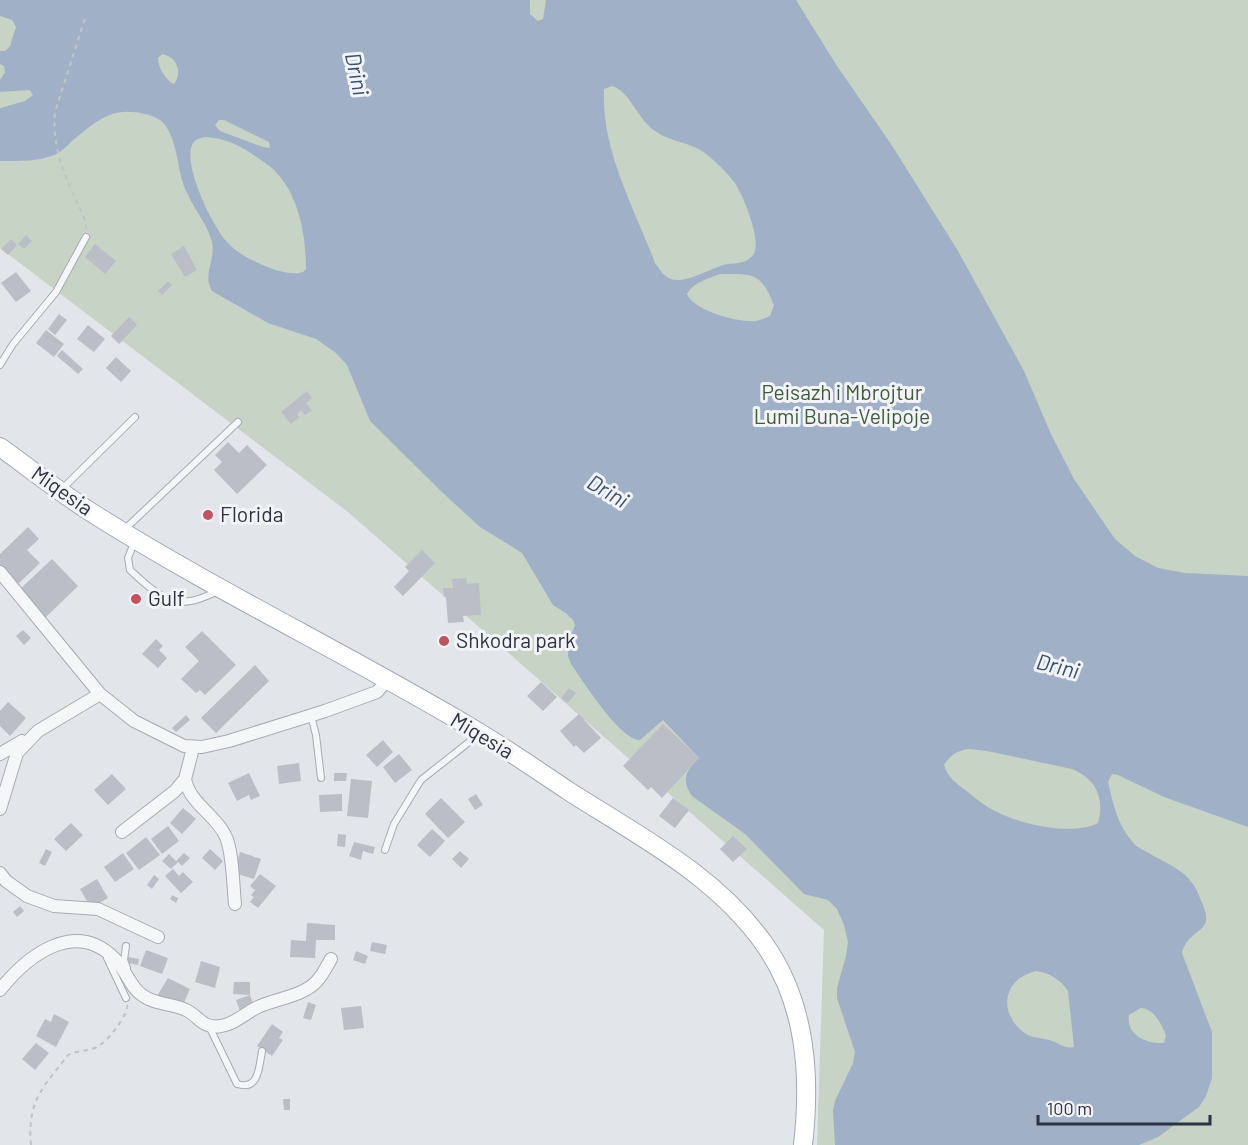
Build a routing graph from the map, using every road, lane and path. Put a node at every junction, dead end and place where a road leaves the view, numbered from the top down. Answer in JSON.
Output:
{"nodes":[{"id":1,"x":86,"y":15,"type":"dead end"},
{"id":2,"x":86,"y":237,"type":"joint"},
{"id":3,"x":0,"y":365,"type":"edge"},
{"id":4,"x":135,"y":417,"type":"dead end"},
{"id":5,"x":238,"y":422,"type":"dead end"},
{"id":6,"x":0,"y":447,"type":"edge"},
{"id":7,"x":60,"y":490,"type":"junction"},
{"id":8,"x":129,"y":535,"type":"junction"},
{"id":9,"x":0,"y":572,"type":"edge"},
{"id":10,"x":222,"y":590,"type":"junction"},
{"id":11,"x":387,"y":680,"type":"junction"},
{"id":12,"x":100,"y":694,"type":"junction"},
{"id":13,"x":311,"y":716,"type":"junction"},
{"id":14,"x":38,"y":731,"type":"junction"},
{"id":15,"x":480,"y":733,"type":"junction"},
{"id":16,"x":193,"y":748,"type":"junction"},
{"id":17,"x":0,"y":754,"type":"edge"},
{"id":18,"x":321,"y":778,"type":"dead end"},
{"id":19,"x":184,"y":779,"type":"junction"},
{"id":20,"x":0,"y":809,"type":"edge"},
{"id":21,"x":122,"y":831,"type":"dead end"},
{"id":22,"x":384,"y":850,"type":"dead end"},
{"id":23,"x":0,"y":873,"type":"edge"},
{"id":24,"x":234,"y":904,"type":"dead end"},
{"id":25,"x":158,"y":938,"type":"dead end"},
{"id":26,"x":96,"y":946,"type":"junction"},
{"id":27,"x":126,"y":946,"type":"dead end"},
{"id":28,"x":331,"y":959,"type":"dead end"},
{"id":29,"x":0,"y":990,"type":"edge"},
{"id":30,"x":141,"y":995,"type":"junction"},
{"id":31,"x":126,"y":998,"type":"joint"},
{"id":32,"x":208,"y":1026,"type":"junction"},
{"id":33,"x":262,"y":1051,"type":"dead end"},
{"id":34,"x":31,"y":1145,"type":"edge"},
{"id":35,"x":803,"y":1145,"type":"edge"}],
"edges":[{"from":1,"to":2,"type":"path"},
{"from":2,"to":3,"type":"lane"},
{"from":4,"to":7,"type":"lane"},
{"from":5,"to":8,"type":"lane"},
{"from":6,"to":7,"type":"main road","name":"Miqesia"},
{"from":7,"to":8,"type":"main road","name":"Miqesia"},
{"from":8,"to":10,"type":"main road","name":"Miqesia"},
{"from":8,"to":10,"type":"lane"},
{"from":9,"to":12,"type":"street"},
{"from":10,"to":11,"type":"main road","name":"Miqesia"},
{"from":11,"to":13,"type":"street"},
{"from":11,"to":15,"type":"main road","name":"Miqesia"},
{"from":12,"to":14,"type":"street"},
{"from":12,"to":16,"type":"street"},
{"from":13,"to":16,"type":"street"},
{"from":13,"to":18,"type":"lane"},
{"from":14,"to":17,"type":"street"},
{"from":14,"to":20,"type":"street"},
{"from":15,"to":22,"type":"lane"},
{"from":15,"to":35,"type":"main road","name":"Miqesia"},
{"from":16,"to":19,"type":"street"},
{"from":19,"to":21,"type":"street"},
{"from":19,"to":24,"type":"street"},
{"from":23,"to":25,"type":"street"},
{"from":26,"to":29,"type":"street"},
{"from":26,"to":30,"type":"street"},
{"from":26,"to":31,"type":"lane"},
{"from":27,"to":30,"type":"lane"},
{"from":28,"to":32,"type":"street"},
{"from":30,"to":32,"type":"street"},
{"from":31,"to":34,"type":"path"},
{"from":32,"to":33,"type":"lane"}]}
